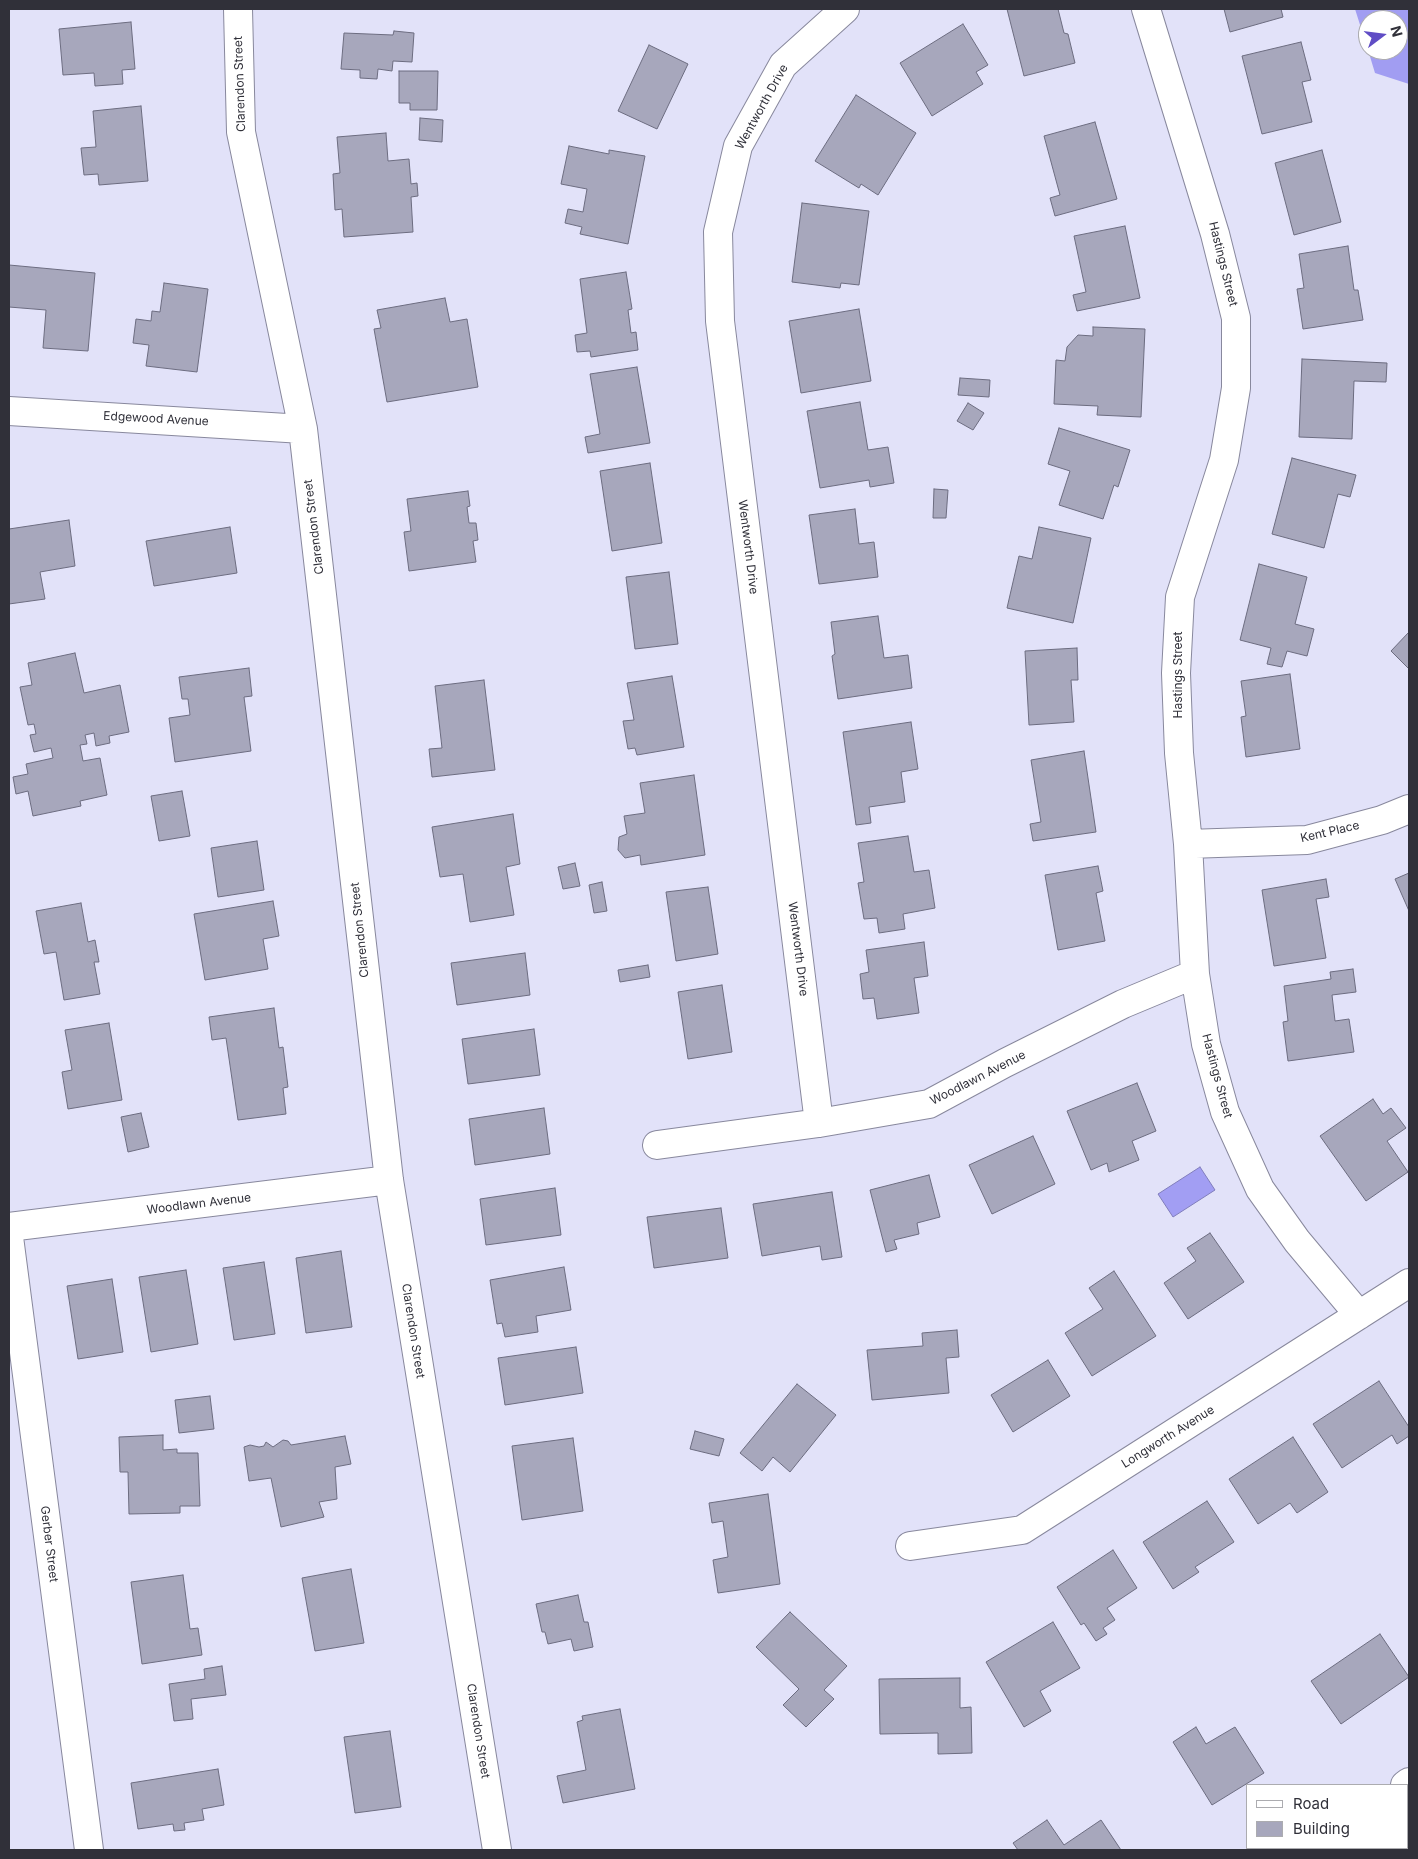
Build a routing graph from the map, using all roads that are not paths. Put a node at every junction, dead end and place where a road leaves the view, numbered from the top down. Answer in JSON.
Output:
{"nodes":[{"id":1,"x":238,"y":9,"type":"edge"},
{"id":2,"x":844,"y":9,"type":"edge"},
{"id":3,"x":1146,"y":9,"type":"edge"},
{"id":4,"x":9,"y":411,"type":"edge"},
{"id":5,"x":303,"y":428,"type":"junction"},
{"id":6,"x":1409,"y":809,"type":"edge"},
{"id":7,"x":1188,"y":844,"type":"junction"},
{"id":8,"x":1195,"y":974,"type":"junction"},
{"id":9,"x":820,"y":1123,"type":"junction"},
{"id":10,"x":657,"y":1145,"type":"dead end"},
{"id":11,"x":389,"y":1180,"type":"junction"},
{"id":12,"x":9,"y":1227,"type":"edge"},
{"id":13,"x":9,"y":1237,"type":"edge"},
{"id":14,"x":1409,"y":1283,"type":"edge"},
{"id":15,"x":1359,"y":1315,"type":"junction"},
{"id":16,"x":910,"y":1546,"type":"dead end"},
{"id":17,"x":89,"y":1850,"type":"edge"},
{"id":18,"x":497,"y":1850,"type":"edge"}],
"edges":[{"from":1,"to":5,"type":"street","name":"Clarendon Street"},
{"from":2,"to":9,"type":"street","name":"Wentworth Drive"},
{"from":3,"to":7,"type":"street","name":"Hastings Street"},
{"from":4,"to":5,"type":"street","name":"Edgewood Avenue"},
{"from":5,"to":11,"type":"street","name":"Clarendon Street"},
{"from":6,"to":7,"type":"street","name":"Kent Place"},
{"from":7,"to":8,"type":"street","name":"Hastings Street"},
{"from":8,"to":9,"type":"street","name":"Woodlawn Avenue"},
{"from":8,"to":15,"type":"street","name":"Hastings Street"},
{"from":9,"to":10,"type":"street","name":"Woodlawn Avenue"},
{"from":11,"to":12,"type":"street","name":"Woodlawn Avenue"},
{"from":11,"to":18,"type":"street","name":"Clarendon Street"},
{"from":13,"to":17,"type":"street","name":"Gerber Street"},
{"from":14,"to":15,"type":"street","name":"Longworth Avenue"},
{"from":15,"to":16,"type":"street","name":"Longworth Avenue"}]}
